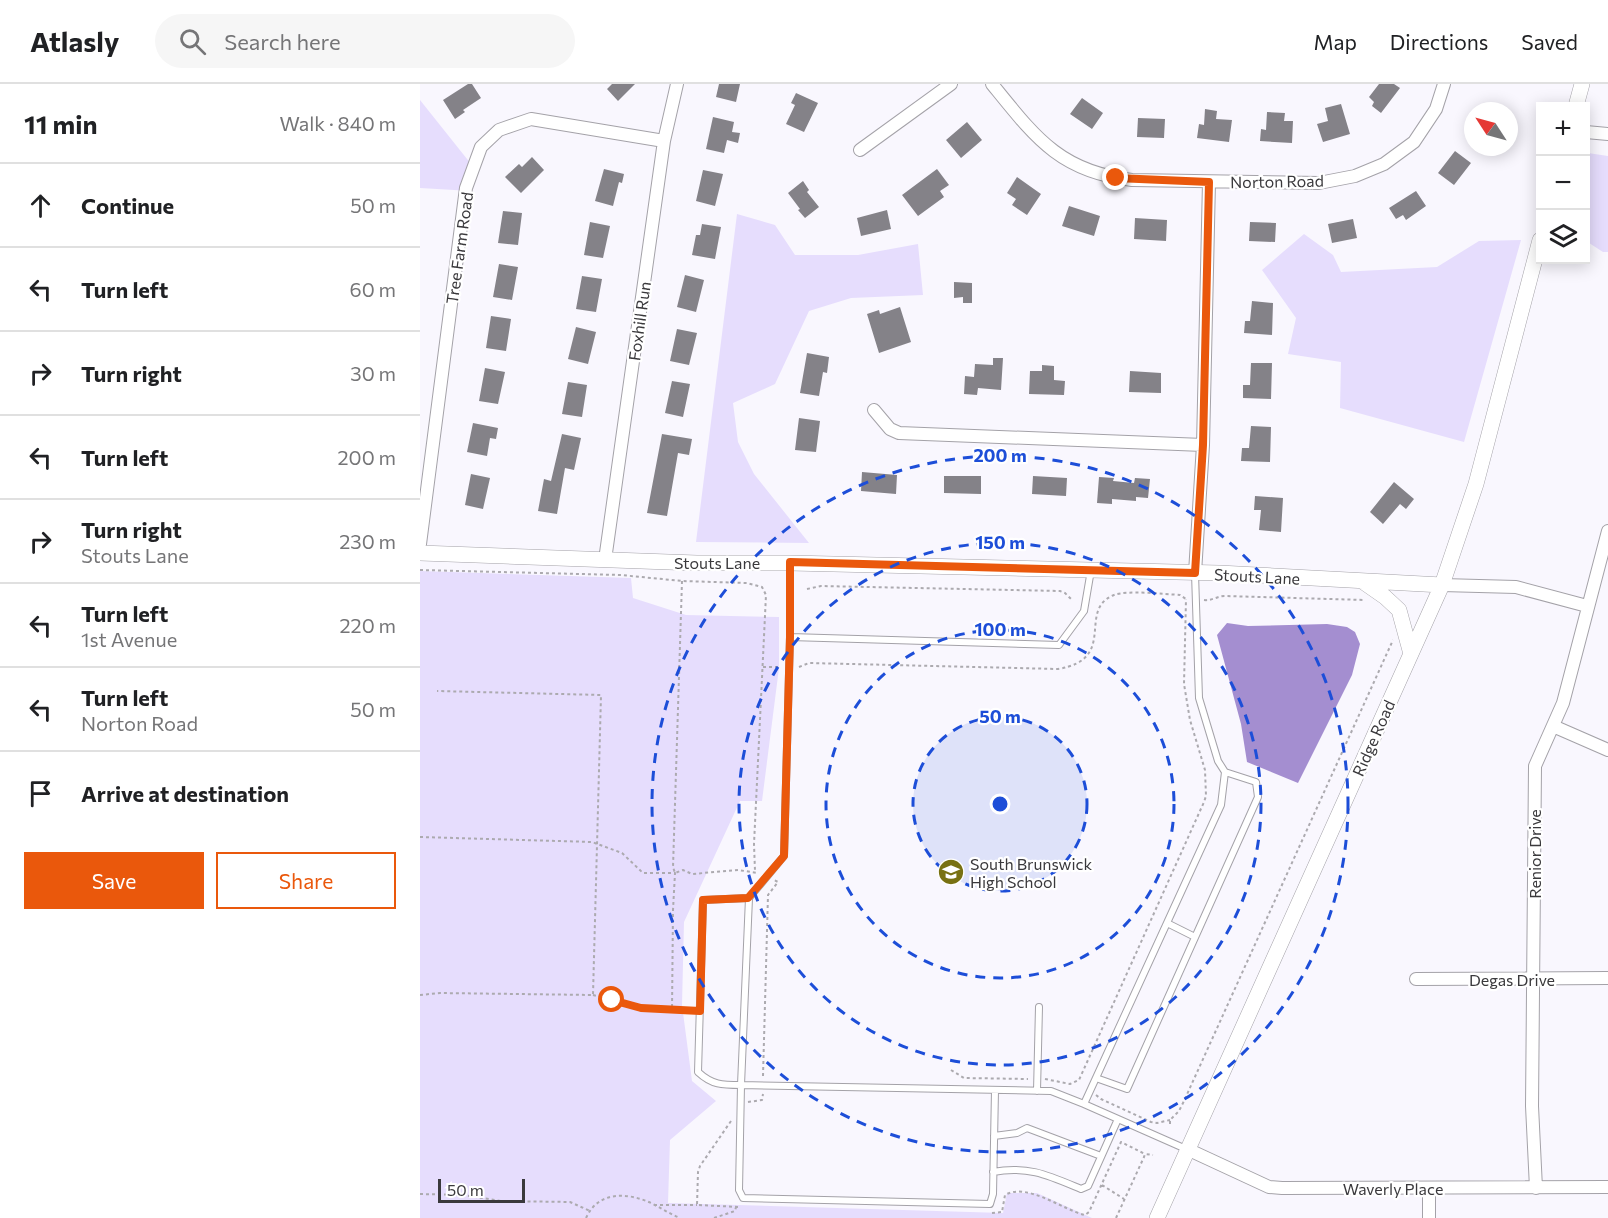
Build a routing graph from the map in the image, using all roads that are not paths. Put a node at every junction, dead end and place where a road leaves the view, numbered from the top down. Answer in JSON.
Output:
{"nodes":[{"id":1,"x":677,"y":84,"type":"edge"},
{"id":2,"x":951,"y":84,"type":"edge"},
{"id":3,"x":992,"y":84,"type":"edge"},
{"id":4,"x":1444,"y":84,"type":"edge"},
{"id":5,"x":1582,"y":84,"type":"edge"},
{"id":6,"x":1577,"y":102,"type":"edge"},
{"id":7,"x":1590,"y":132,"type":"edge"},
{"id":8,"x":1608,"y":134,"type":"edge"},
{"id":9,"x":664,"y":141,"type":"junction"},
{"id":10,"x":861,"y":150,"type":"dead end"},
{"id":11,"x":1209,"y":182,"type":"junction"},
{"id":12,"x":1536,"y":255,"type":"edge"},
{"id":13,"x":874,"y":410,"type":"dead end"},
{"id":14,"x":1203,"y":445,"type":"junction"},
{"id":15,"x":1608,"y":531,"type":"edge"},
{"id":16,"x":420,"y":544,"type":"edge"},
{"id":17,"x":420,"y":553,"type":"edge"},
{"id":18,"x":605,"y":560,"type":"junction"},
{"id":19,"x":790,"y":562,"type":"junction"},
{"id":20,"x":1091,"y":570,"type":"junction"},
{"id":21,"x":1195,"y":573,"type":"junction"},
{"id":22,"x":1362,"y":581,"type":"junction"},
{"id":23,"x":1442,"y":585,"type":"junction"},
{"id":24,"x":1587,"y":606,"type":"junction"},
{"id":25,"x":790,"y":637,"type":"junction"},
{"id":26,"x":1411,"y":654,"type":"junction"},
{"id":27,"x":1553,"y":726,"type":"junction"},
{"id":28,"x":1608,"y":750,"type":"edge"},
{"id":29,"x":1225,"y":772,"type":"junction"},
{"id":30,"x":748,"y":898,"type":"junction"},
{"id":31,"x":1167,"y":923,"type":"junction"},
{"id":32,"x":1195,"y":937,"type":"junction"},
{"id":33,"x":1608,"y":978,"type":"edge"},
{"id":34,"x":1416,"y":979,"type":"dead end"},
{"id":35,"x":1534,"y":979,"type":"junction"},
{"id":36,"x":1039,"y":1006,"type":"dead end"},
{"id":37,"x":1096,"y":1078,"type":"junction"},
{"id":38,"x":741,"y":1084,"type":"junction"},
{"id":39,"x":995,"y":1090,"type":"junction"},
{"id":40,"x":1037,"y":1091,"type":"junction"},
{"id":41,"x":1084,"y":1104,"type":"junction"},
{"id":42,"x":1118,"y":1119,"type":"junction"},
{"id":43,"x":994,"y":1136,"type":"junction"},
{"id":44,"x":1187,"y":1149,"type":"junction"},
{"id":45,"x":1101,"y":1156,"type":"junction"},
{"id":46,"x":993,"y":1172,"type":"junction"},
{"id":47,"x":1608,"y":1187,"type":"edge"},
{"id":48,"x":1429,"y":1188,"type":"junction"},
{"id":49,"x":1536,"y":1188,"type":"junction"},
{"id":50,"x":1156,"y":1218,"type":"edge"},
{"id":51,"x":1429,"y":1218,"type":"edge"}],
"edges":[{"from":1,"to":9,"type":"street","name":"Foxhill Run"},
{"from":2,"to":10,"type":"street"},
{"from":3,"to":11,"type":"street","name":"Norton Road"},
{"from":4,"to":11,"type":"street","name":"Norton Road"},
{"from":5,"to":6,"type":"street"},
{"from":7,"to":8,"type":"street"},
{"from":9,"to":16,"type":"street","name":"Tree Farm Road"},
{"from":9,"to":18,"type":"street","name":"Foxhill Run"},
{"from":11,"to":14,"type":"street"},
{"from":12,"to":23,"type":"street","name":"Ridge Road"},
{"from":13,"to":14,"type":"street"},
{"from":14,"to":21,"type":"street"},
{"from":15,"to":24,"type":"street","name":"Renior Drive"},
{"from":17,"to":18,"type":"street","name":"Stouts Lane"},
{"from":18,"to":19,"type":"street","name":"Stouts Lane"},
{"from":19,"to":20,"type":"street","name":"Stouts Lane"},
{"from":19,"to":25,"type":"lane"},
{"from":20,"to":21,"type":"street","name":"Stouts Lane"},
{"from":20,"to":25,"type":"lane"},
{"from":21,"to":22,"type":"street","name":"Stouts Lane"},
{"from":21,"to":29,"type":"lane"},
{"from":22,"to":23,"type":"street","name":"Stouts Lane"},
{"from":22,"to":26,"type":"street"},
{"from":23,"to":24,"type":"street","name":"Stouts Lane"},
{"from":23,"to":26,"type":"street","name":"Ridge Road"},
{"from":24,"to":27,"type":"street","name":"Renior Drive"},
{"from":25,"to":30,"type":"lane"},
{"from":26,"to":44,"type":"street","name":"Ridge Road"},
{"from":27,"to":28,"type":"street"},
{"from":27,"to":35,"type":"street","name":"Renior Drive"},
{"from":29,"to":31,"type":"lane"},
{"from":29,"to":32,"type":"lane"},
{"from":30,"to":38,"type":"lane"},
{"from":30,"to":38,"type":"lane"},
{"from":31,"to":32,"type":"lane"},
{"from":31,"to":37,"type":"lane"},
{"from":32,"to":37,"type":"lane"},
{"from":33,"to":35,"type":"street","name":"Degas Drive"},
{"from":34,"to":35,"type":"street","name":"Degas Drive"},
{"from":35,"to":49,"type":"street","name":"Renior Drive"},
{"from":36,"to":40,"type":"lane"},
{"from":37,"to":41,"type":"lane"},
{"from":38,"to":39,"type":"lane"},
{"from":38,"to":46,"type":"lane"},
{"from":39,"to":40,"type":"lane"},
{"from":39,"to":43,"type":"lane"},
{"from":40,"to":41,"type":"lane"},
{"from":41,"to":42,"type":"lane"},
{"from":42,"to":44,"type":"lane"},
{"from":42,"to":45,"type":"lane"},
{"from":43,"to":45,"type":"lane"},
{"from":43,"to":46,"type":"lane"},
{"from":44,"to":48,"type":"street","name":"Waverly Place"},
{"from":44,"to":50,"type":"street","name":"Ridge Road"},
{"from":45,"to":46,"type":"lane"},
{"from":47,"to":49,"type":"street","name":"Waverly Place"},
{"from":48,"to":49,"type":"street","name":"Waverly Place"},
{"from":48,"to":51,"type":"street"}]}
